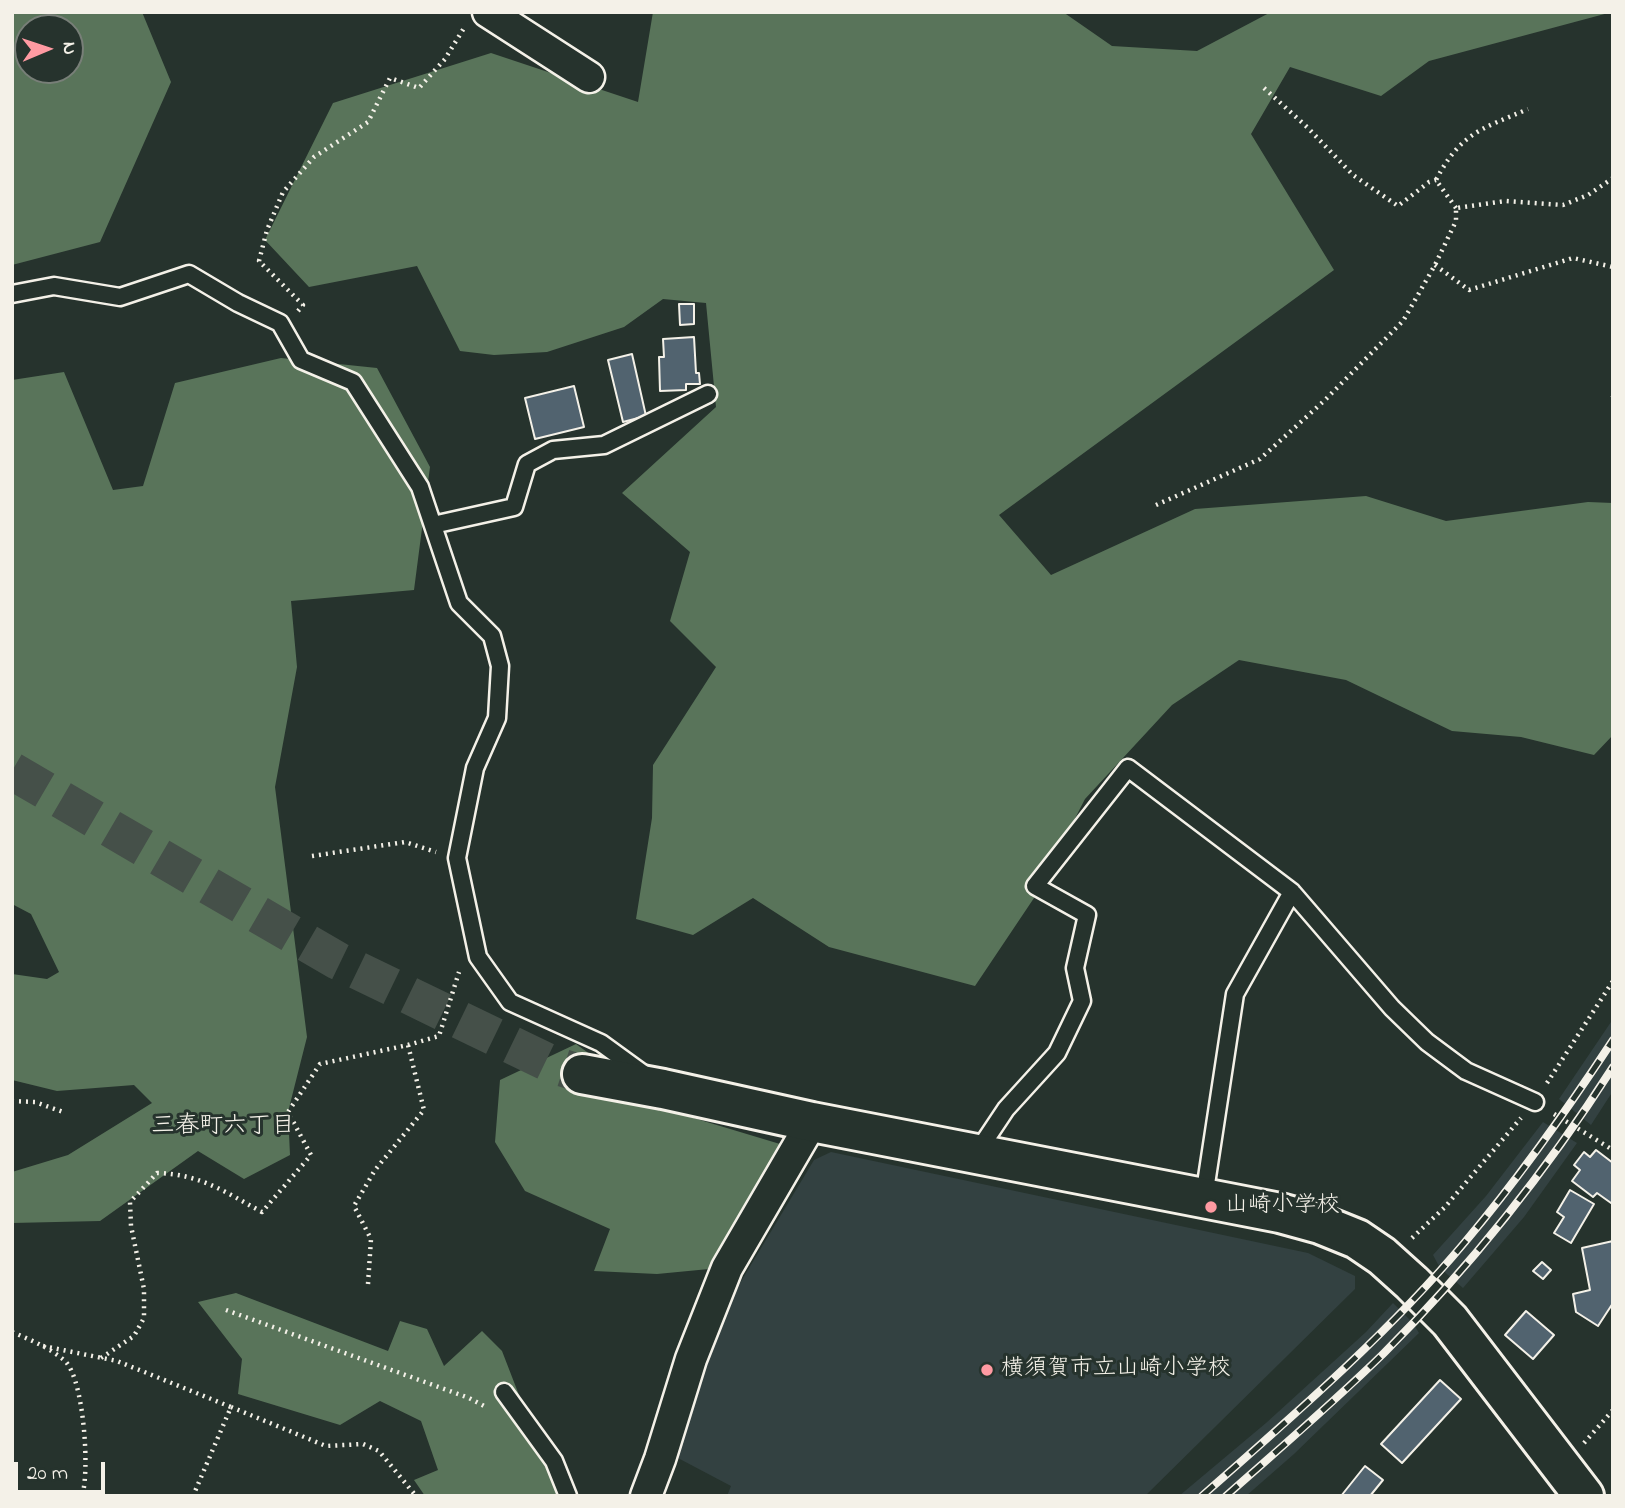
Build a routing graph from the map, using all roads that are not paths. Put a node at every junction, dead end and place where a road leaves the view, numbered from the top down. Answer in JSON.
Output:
{"nodes":[{"id":1,"x":477,"y":18,"type":"edge"},
{"id":2,"x":589,"y":78,"type":"dead end"},
{"id":3,"x":12,"y":294,"type":"edge"},
{"id":4,"x":708,"y":394,"type":"dead end"},
{"id":5,"x":433,"y":525,"type":"junction"},
{"id":6,"x":1292,"y":892,"type":"junction"},
{"id":7,"x":582,"y":1074,"type":"tunnel mouth"},
{"id":8,"x":663,"y":1089,"type":"junction"},
{"id":9,"x":1535,"y":1102,"type":"road end"},
{"id":10,"x":812,"y":1122,"type":"junction"},
{"id":11,"x":976,"y":1154,"type":"junction"},
{"id":12,"x":1204,"y":1197,"type":"junction"},
{"id":13,"x":504,"y":1392,"type":"road end"},
{"id":14,"x":1574,"y":1481,"type":"edge"},
{"id":15,"x":568,"y":1496,"type":"edge"},
{"id":16,"x":646,"y":1496,"type":"edge"}],
"edges":[{"from":1,"to":2,"type":"street"},
{"from":3,"to":5,"type":"lane"},
{"from":4,"to":5,"type":"lane"},
{"from":5,"to":8,"type":"lane"},
{"from":6,"to":9,"type":"lane"},
{"from":6,"to":11,"type":"lane"},
{"from":6,"to":12,"type":"lane"},
{"from":7,"to":8,"type":"street"},
{"from":8,"to":10,"type":"street"},
{"from":10,"to":11,"type":"street"},
{"from":10,"to":16,"type":"street"},
{"from":11,"to":12,"type":"street"},
{"from":12,"to":14,"type":"street"},
{"from":13,"to":15,"type":"lane"}]}
